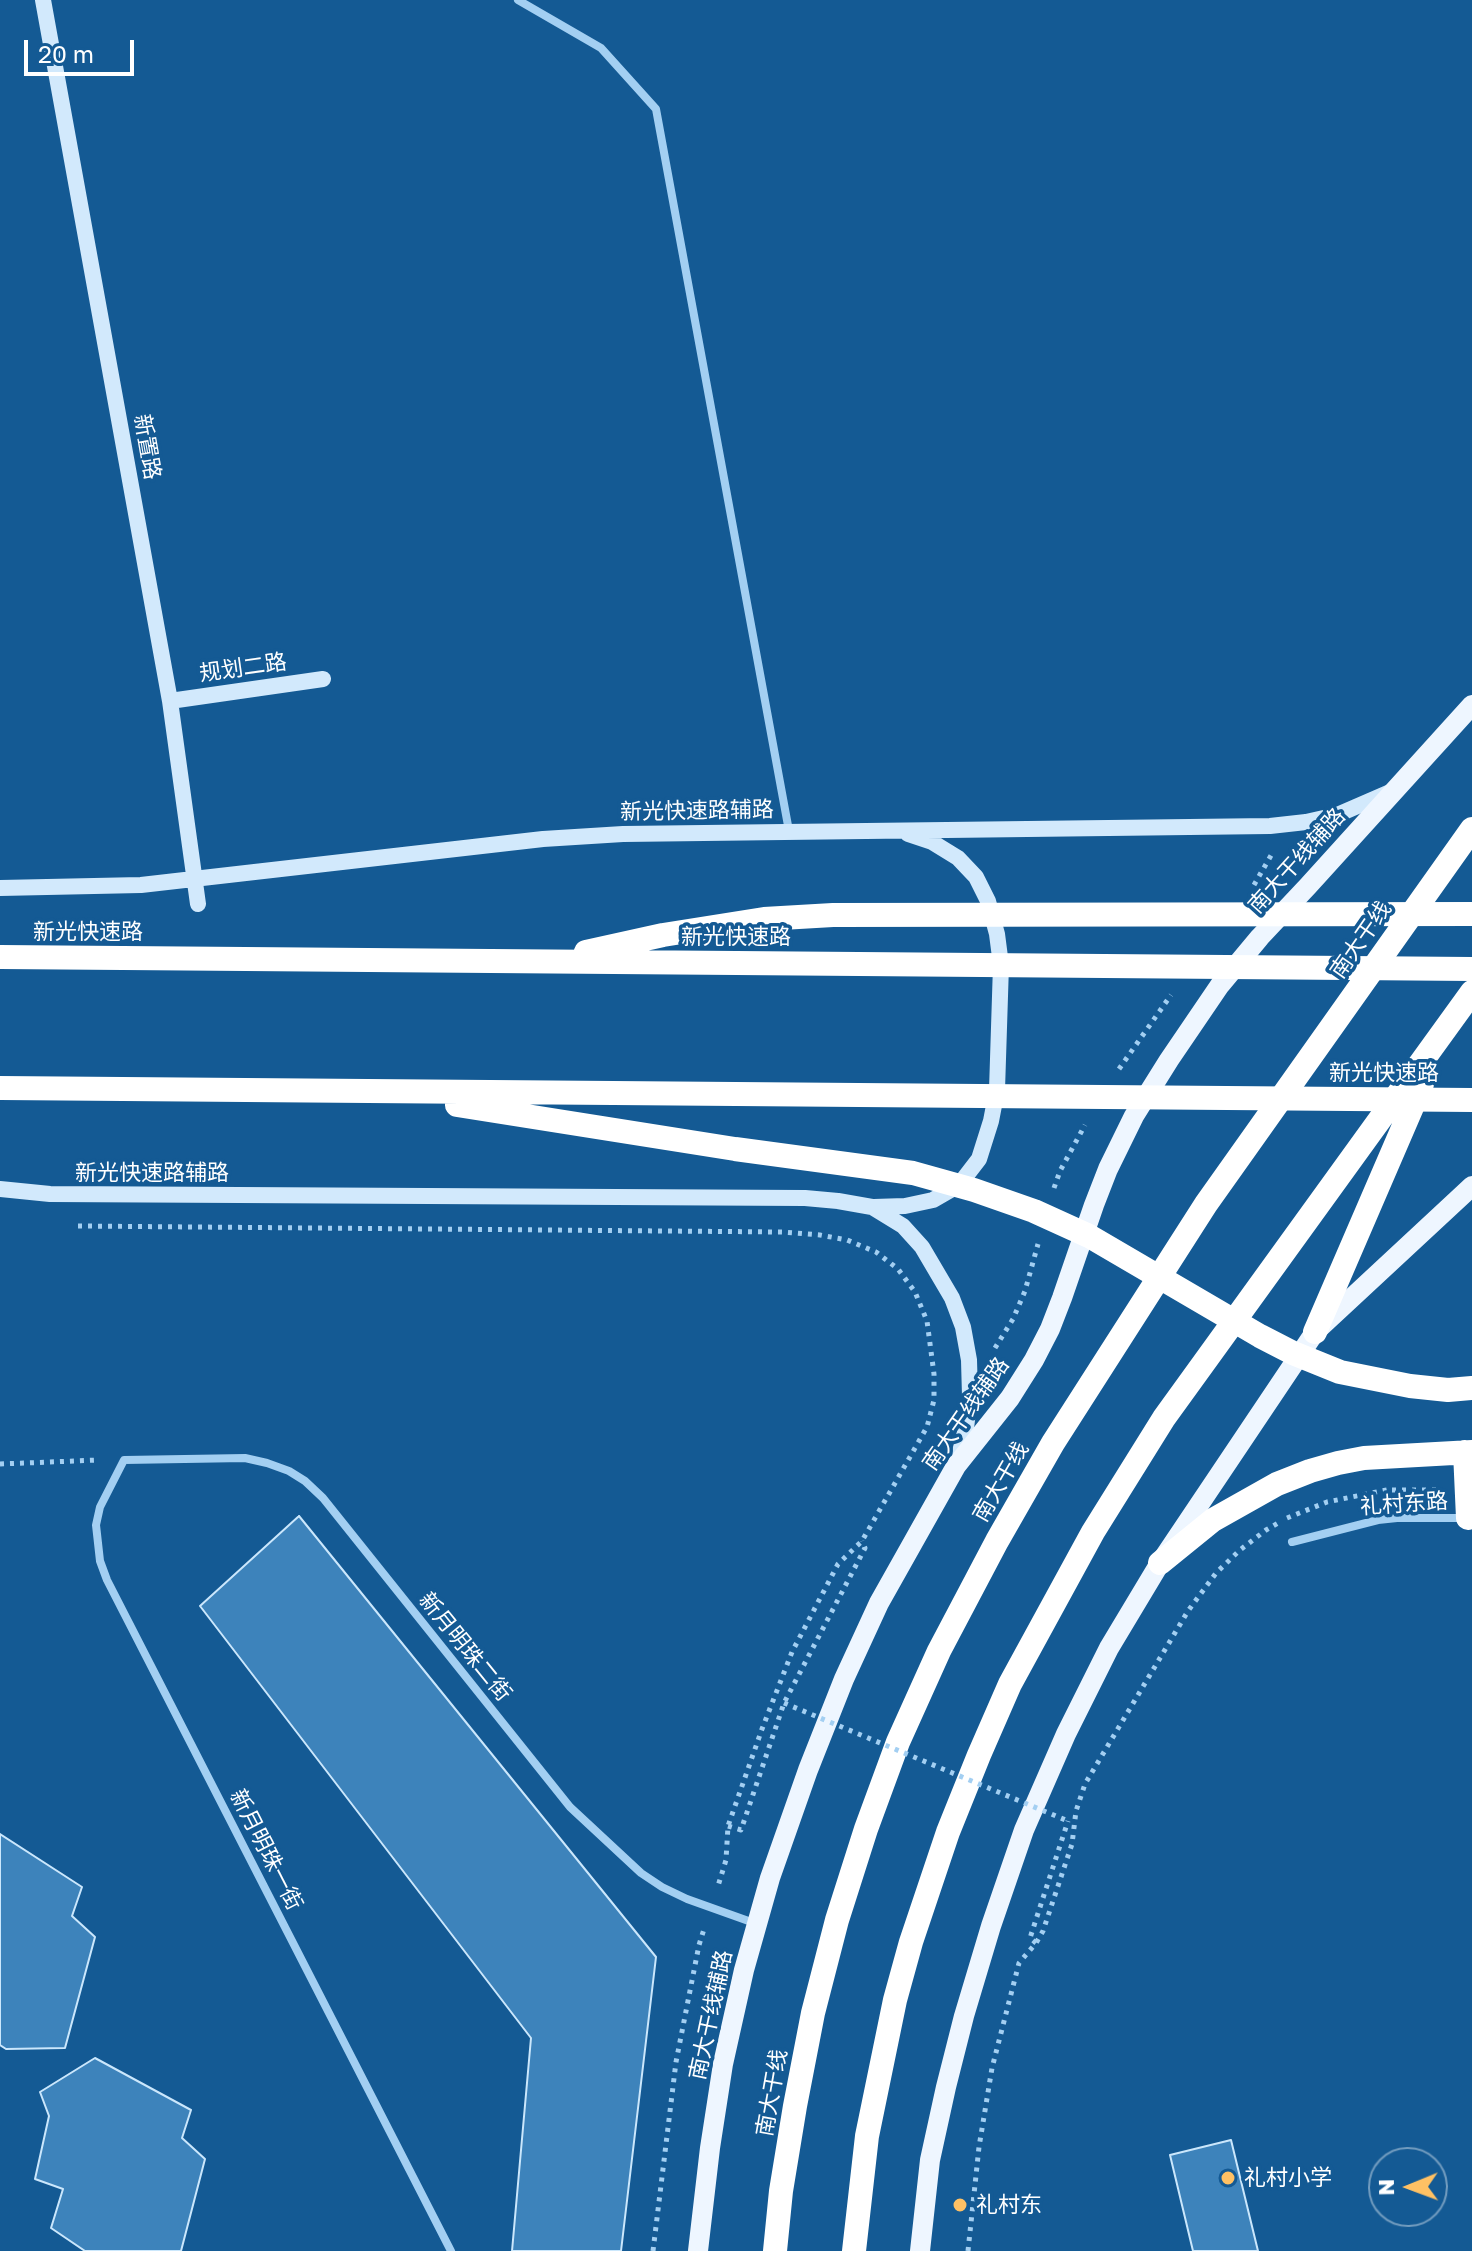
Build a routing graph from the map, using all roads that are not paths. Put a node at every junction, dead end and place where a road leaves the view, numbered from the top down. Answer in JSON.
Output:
{"nodes":[{"id":1,"x":43,"y":0,"type":"edge"},
{"id":2,"x":518,"y":0,"type":"edge"},
{"id":3,"x":323,"y":679,"type":"dead end"},
{"id":4,"x":170,"y":701,"type":"junction"},
{"id":5,"x":1472,"y":705,"type":"edge"},
{"id":6,"x":1392,"y":791,"type":"junction"},
{"id":7,"x":893,"y":829,"type":"junction"},
{"id":8,"x":1472,"y":829,"type":"edge"},
{"id":9,"x":789,"y":831,"type":"junction"},
{"id":10,"x":0,"y":888,"type":"edge"},
{"id":11,"x":198,"y":904,"type":"dead end"},
{"id":12,"x":1472,"y":914,"type":"edge"},
{"id":13,"x":0,"y":957,"type":"edge"},
{"id":14,"x":542,"y":961,"type":"junction"},
{"id":15,"x":1472,"y":969,"type":"edge"},
{"id":16,"x":1472,"y":992,"type":"edge"},
{"id":17,"x":1447,"y":1027,"type":"junction"},
{"id":18,"x":0,"y":1088,"type":"edge"},
{"id":19,"x":384,"y":1093,"type":"junction"},
{"id":20,"x":1472,"y":1100,"type":"edge"},
{"id":21,"x":1472,"y":1186,"type":"edge"},
{"id":22,"x":0,"y":1189,"type":"edge"},
{"id":23,"x":872,"y":1207,"type":"junction"},
{"id":24,"x":1315,"y":1332,"type":"junction"},
{"id":25,"x":1472,"y":1388,"type":"edge"},
{"id":26,"x":1468,"y":1452,"type":"edge"},
{"id":27,"x":124,"y":1460,"type":"joint"},
{"id":28,"x":956,"y":1466,"type":"junction"},
{"id":29,"x":1470,"y":1518,"type":"edge"},
{"id":30,"x":1292,"y":1542,"type":"dead end"},
{"id":31,"x":1160,"y":1563,"type":"junction"},
{"id":32,"x":757,"y":1925,"type":"junction"},
{"id":33,"x":451,"y":2251,"type":"edge"},
{"id":34,"x":698,"y":2251,"type":"edge"},
{"id":35,"x":775,"y":2251,"type":"edge"},
{"id":36,"x":854,"y":2251,"type":"edge"},
{"id":37,"x":920,"y":2251,"type":"edge"}],
"edges":[{"from":1,"to":4,"type":"main road","name":"新置路"},
{"from":2,"to":9,"type":"street"},
{"from":3,"to":4,"type":"main road","name":"规划二路"},
{"from":4,"to":11,"type":"main road","name":"新置路"},
{"from":5,"to":6,"type":"main road","name":"南大干线辅路"},
{"from":6,"to":7,"type":"main road","name":"新光快速路辅路"},
{"from":6,"to":28,"type":"main road","name":"南大干线辅路"},
{"from":7,"to":9,"type":"main road","name":"新光快速路辅路"},
{"from":7,"to":23,"type":"main road"},
{"from":8,"to":35,"type":"highway","name":"南大干线"},
{"from":9,"to":10,"type":"main road","name":"新光快速路辅路"},
{"from":12,"to":14,"type":"highway","bridge":true},
{"from":13,"to":14,"type":"highway","name":"新光快速路","bridge":true},
{"from":14,"to":15,"type":"highway","name":"新光快速路","bridge":true},
{"from":16,"to":17,"type":"highway"},
{"from":17,"to":24,"type":"highway"},
{"from":17,"to":36,"type":"highway"},
{"from":18,"to":19,"type":"highway","name":"新光快速路","bridge":true},
{"from":19,"to":20,"type":"highway","name":"新光快速路","bridge":true},
{"from":19,"to":25,"type":"highway","bridge":true},
{"from":21,"to":24,"type":"main road"},
{"from":22,"to":23,"type":"main road","name":"新光快速路辅路"},
{"from":23,"to":28,"type":"main road","name":"新光快速路辅路"},
{"from":24,"to":31,"type":"main road"},
{"from":26,"to":29,"type":"highway"},
{"from":26,"to":31,"type":"highway"},
{"from":27,"to":32,"type":"street","name":"新月明珠二街"},
{"from":27,"to":33,"type":"street","name":"新月明珠一街"},
{"from":28,"to":32,"type":"main road","name":"南大干线辅路"},
{"from":29,"to":30,"type":"street","name":"礼村东路"},
{"from":31,"to":37,"type":"main road"},
{"from":32,"to":34,"type":"main road","name":"南大干线辅路"}]}
